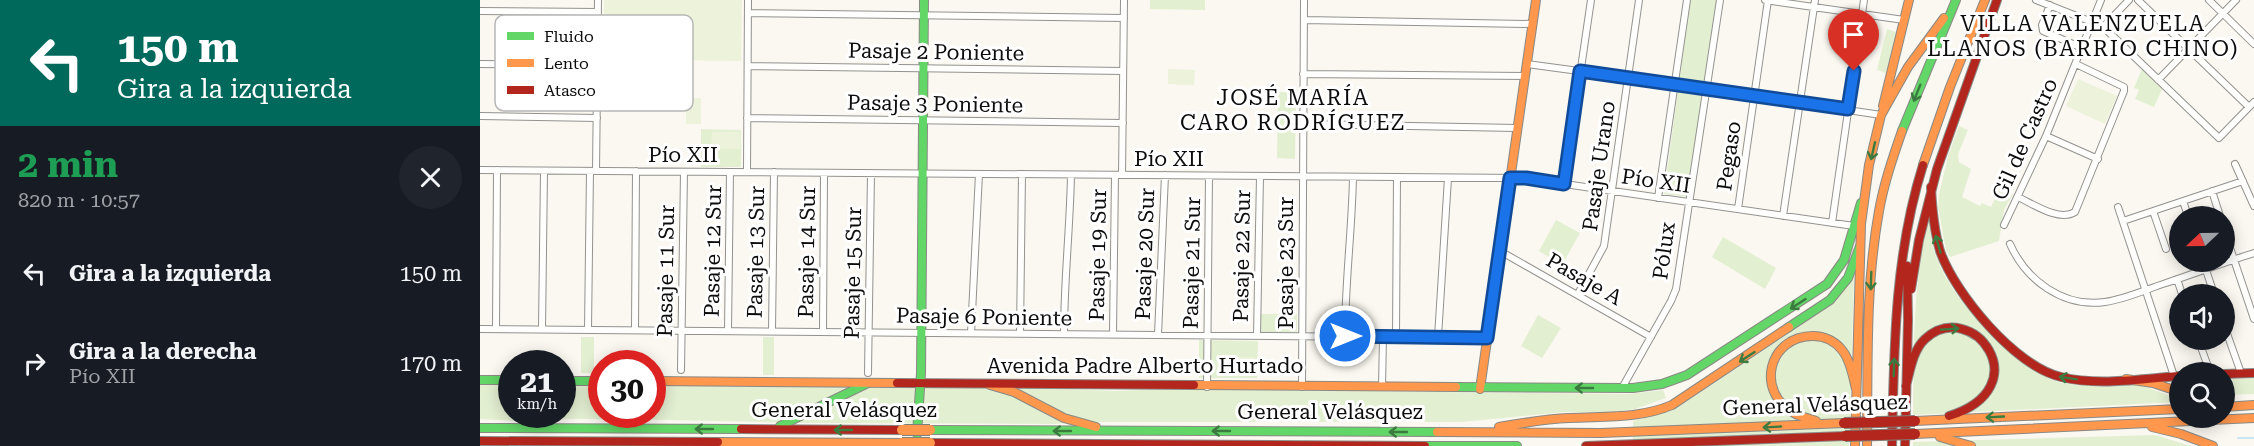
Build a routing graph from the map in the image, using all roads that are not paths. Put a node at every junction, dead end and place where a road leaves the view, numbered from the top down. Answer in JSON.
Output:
{"nodes":[{"id":1,"x":598,"y":0,"type":"edge"},
{"id":2,"x":748,"y":0,"type":"edge"},
{"id":3,"x":924,"y":0,"type":"edge"},
{"id":4,"x":1124,"y":0,"type":"edge"},
{"id":5,"x":1304,"y":0,"type":"edge"},
{"id":6,"x":1536,"y":0,"type":"edge"},
{"id":7,"x":1591,"y":0,"type":"edge"},
{"id":8,"x":1639,"y":0,"type":"edge"},
{"id":9,"x":1687,"y":0,"type":"edge"},
{"id":10,"x":1720,"y":0,"type":"edge"},
{"id":11,"x":1767,"y":0,"type":"edge"},
{"id":12,"x":1864,"y":0,"type":"edge"},
{"id":13,"x":1909,"y":0,"type":"edge"},
{"id":14,"x":1956,"y":0,"type":"edge"},
{"id":15,"x":1985,"y":0,"type":"edge"},
{"id":16,"x":1997,"y":0,"type":"edge"},
{"id":17,"x":2036,"y":0,"type":"edge"},
{"id":18,"x":2101,"y":0,"type":"edge"},
{"id":19,"x":2129,"y":0,"type":"edge"},
{"id":20,"x":2138,"y":0,"type":"edge"},
{"id":21,"x":2209,"y":0,"type":"edge"},
{"id":22,"x":2236,"y":0,"type":"edge"},
{"id":23,"x":1814,"y":4,"type":"edge"},
{"id":24,"x":2050,"y":5,"type":"junction"},
{"id":25,"x":480,"y":11,"type":"edge"},
{"id":26,"x":598,"y":12,"type":"junction"},
{"id":27,"x":748,"y":13,"type":"junction"},
{"id":28,"x":1862,"y":14,"type":"junction"},
{"id":29,"x":2223,"y":14,"type":"junction"},
{"id":30,"x":598,"y":15,"type":"edge"},
{"id":31,"x":924,"y":15,"type":"junction"},
{"id":32,"x":1124,"y":18,"type":"junction"},
{"id":33,"x":1304,"y":20,"type":"junction"},
{"id":34,"x":1904,"y":20,"type":"junction"},
{"id":35,"x":2093,"y":20,"type":"junction"},
{"id":36,"x":1532,"y":24,"type":"junction"},
{"id":37,"x":2103,"y":27,"type":"junction"},
{"id":38,"x":2254,"y":44,"type":"edge"},
{"id":39,"x":2082,"y":48,"type":"junction"},
{"id":40,"x":2189,"y":49,"type":"junction"},
{"id":41,"x":2076,"y":64,"type":"junction"},
{"id":42,"x":747,"y":66,"type":"junction"},
{"id":43,"x":923,"y":68,"type":"junction"},
{"id":44,"x":1526,"y":70,"type":"junction"},
{"id":45,"x":1123,"y":71,"type":"junction"},
{"id":46,"x":1580,"y":71,"type":"junction"},
{"id":47,"x":1303,"y":74,"type":"junction"},
{"id":48,"x":1628,"y":77,"type":"junction"},
{"id":49,"x":2158,"y":80,"type":"junction"},
{"id":50,"x":1675,"y":84,"type":"junction"},
{"id":51,"x":1706,"y":89,"type":"junction"},
{"id":52,"x":1754,"y":96,"type":"junction"},
{"id":53,"x":1800,"y":102,"type":"junction"},
{"id":54,"x":2252,"y":105,"type":"edge"},
{"id":55,"x":1848,"y":109,"type":"junction"},
{"id":56,"x":597,"y":111,"type":"edge"},
{"id":57,"x":1881,"y":115,"type":"junction"},
{"id":58,"x":480,"y":116,"type":"edge"},
{"id":59,"x":597,"y":118,"type":"junction"},
{"id":60,"x":747,"y":118,"type":"junction"},
{"id":61,"x":923,"y":121,"type":"junction"},
{"id":62,"x":1123,"y":123,"type":"junction"},
{"id":63,"x":1303,"y":124,"type":"junction"},
{"id":64,"x":1517,"y":128,"type":"junction"},
{"id":65,"x":2046,"y":136,"type":"junction"},
{"id":66,"x":2098,"y":159,"type":"junction"},
{"id":67,"x":2235,"y":164,"type":"dead end"},
{"id":68,"x":480,"y":170,"type":"edge"},
{"id":69,"x":497,"y":170,"type":"junction"},
{"id":70,"x":544,"y":171,"type":"junction"},
{"id":71,"x":593,"y":171,"type":"junction"},
{"id":72,"x":636,"y":171,"type":"junction"},
{"id":73,"x":684,"y":172,"type":"junction"},
{"id":74,"x":730,"y":172,"type":"junction"},
{"id":75,"x":747,"y":172,"type":"junction"},
{"id":76,"x":774,"y":172,"type":"junction"},
{"id":77,"x":824,"y":173,"type":"junction"},
{"id":78,"x":872,"y":173,"type":"junction"},
{"id":79,"x":922,"y":174,"type":"junction"},
{"id":80,"x":979,"y":174,"type":"junction"},
{"id":81,"x":1022,"y":174,"type":"junction"},
{"id":82,"x":1071,"y":175,"type":"junction"},
{"id":83,"x":1115,"y":175,"type":"junction"},
{"id":84,"x":1122,"y":175,"type":"junction"},
{"id":85,"x":1165,"y":175,"type":"junction"},
{"id":86,"x":1209,"y":176,"type":"junction"},
{"id":87,"x":1260,"y":176,"type":"junction"},
{"id":88,"x":1302,"y":176,"type":"junction"},
{"id":89,"x":1353,"y":177,"type":"junction"},
{"id":90,"x":1397,"y":177,"type":"junction"},
{"id":91,"x":1448,"y":178,"type":"junction"},
{"id":92,"x":1510,"y":178,"type":"junction"},
{"id":93,"x":2243,"y":181,"type":"junction"},
{"id":94,"x":1564,"y":184,"type":"junction"},
{"id":95,"x":1930,"y":187,"type":"junction"},
{"id":96,"x":1865,"y":188,"type":"junction"},
{"id":97,"x":1612,"y":191,"type":"junction"},
{"id":98,"x":2212,"y":191,"type":"junction"},
{"id":99,"x":2018,"y":197,"type":"junction"},
{"id":100,"x":1658,"y":198,"type":"junction"},
{"id":101,"x":1912,"y":201,"type":"junction"},
{"id":102,"x":2183,"y":201,"type":"junction"},
{"id":103,"x":1689,"y":202,"type":"junction"},
{"id":104,"x":2185,"y":206,"type":"edge"},
{"id":105,"x":2217,"y":206,"type":"edge"},
{"id":106,"x":2254,"y":206,"type":"edge"},
{"id":107,"x":2118,"y":207,"type":"dead end"},
{"id":108,"x":1738,"y":209,"type":"junction"},
{"id":109,"x":2153,"y":211,"type":"junction"},
{"id":110,"x":1784,"y":216,"type":"junction"},
{"id":111,"x":2123,"y":221,"type":"junction"},
{"id":112,"x":1832,"y":223,"type":"junction"},
{"id":113,"x":2004,"y":225,"type":"dead end"},
{"id":114,"x":1854,"y":226,"type":"junction"},
{"id":115,"x":2010,"y":244,"type":"dead end"},
{"id":116,"x":1860,"y":246,"type":"junction"},
{"id":117,"x":2166,"y":249,"type":"dead end"},
{"id":118,"x":1500,"y":251,"type":"junction"},
{"id":119,"x":2254,"y":253,"type":"edge"},
{"id":120,"x":2235,"y":259,"type":"edge"},
{"id":121,"x":2235,"y":262,"type":"edge"},
{"id":122,"x":2197,"y":272,"type":"edge"},
{"id":123,"x":2177,"y":279,"type":"junction"},
{"id":124,"x":2179,"y":284,"type":"edge"},
{"id":125,"x":2146,"y":290,"type":"junction"},
{"id":126,"x":1578,"y":294,"type":"junction"},
{"id":127,"x":2254,"y":319,"type":"edge"},
{"id":128,"x":1908,"y":320,"type":"junction"},
{"id":129,"x":480,"y":328,"type":"edge"},
{"id":130,"x":496,"y":329,"type":"junction"},
{"id":131,"x":542,"y":329,"type":"junction"},
{"id":132,"x":588,"y":330,"type":"junction"},
{"id":133,"x":635,"y":330,"type":"junction"},
{"id":134,"x":682,"y":330,"type":"junction"},
{"id":135,"x":728,"y":331,"type":"junction"},
{"id":136,"x":772,"y":331,"type":"junction"},
{"id":137,"x":823,"y":332,"type":"junction"},
{"id":138,"x":869,"y":332,"type":"junction"},
{"id":139,"x":921,"y":333,"type":"junction"},
{"id":140,"x":971,"y":333,"type":"junction"},
{"id":141,"x":1020,"y":334,"type":"junction"},
{"id":142,"x":1064,"y":334,"type":"junction"},
{"id":143,"x":1113,"y":334,"type":"junction"},
{"id":144,"x":1158,"y":335,"type":"junction"},
{"id":145,"x":1207,"y":335,"type":"junction"},
{"id":146,"x":1257,"y":336,"type":"junction"},
{"id":147,"x":1302,"y":336,"type":"junction"},
{"id":148,"x":1345,"y":336,"type":"junction"},
{"id":149,"x":1383,"y":337,"type":"junction"},
{"id":150,"x":1396,"y":337,"type":"junction"},
{"id":151,"x":1438,"y":337,"type":"junction"},
{"id":152,"x":1651,"y":337,"type":"junction"},
{"id":153,"x":1487,"y":338,"type":"junction"},
{"id":154,"x":2233,"y":350,"type":"edge"},
{"id":155,"x":2172,"y":362,"type":"edge"},
{"id":156,"x":681,"y":370,"type":"dead end"},
{"id":157,"x":2235,"y":373,"type":"edge"},
{"id":158,"x":2241,"y":373,"type":"junction"},
{"id":159,"x":2254,"y":373,"type":"edge"},
{"id":160,"x":2169,"y":376,"type":"edge"},
{"id":161,"x":868,"y":378,"type":"junction"},
{"id":162,"x":2126,"y":379,"type":"junction"},
{"id":163,"x":480,"y":380,"type":"edge"},
{"id":164,"x":498,"y":380,"type":"edge"},
{"id":165,"x":666,"y":381,"type":"edge"},
{"id":166,"x":919,"y":384,"type":"junction"},
{"id":167,"x":990,"y":385,"type":"junction"},
{"id":168,"x":1906,"y":386,"type":"junction"},
{"id":169,"x":1207,"y":387,"type":"junction"},
{"id":170,"x":1302,"y":387,"type":"junction"},
{"id":171,"x":1382,"y":387,"type":"junction"},
{"id":172,"x":1622,"y":388,"type":"junction"},
{"id":173,"x":2169,"y":388,"type":"edge"},
{"id":174,"x":1480,"y":389,"type":"junction"},
{"id":175,"x":1856,"y":389,"type":"junction"},
{"id":176,"x":2254,"y":405,"type":"edge"},
{"id":177,"x":2235,"y":406,"type":"edge"},
{"id":178,"x":2169,"y":410,"type":"edge"},
{"id":179,"x":2254,"y":418,"type":"edge"},
{"id":180,"x":1940,"y":420,"type":"junction"},
{"id":181,"x":1831,"y":424,"type":"junction"},
{"id":182,"x":2128,"y":424,"type":"junction"},
{"id":183,"x":480,"y":428,"type":"edge"},
{"id":184,"x":762,"y":430,"type":"junction"},
{"id":185,"x":1120,"y":432,"type":"junction"},
{"id":186,"x":1456,"y":432,"type":"junction"},
{"id":187,"x":1915,"y":434,"type":"junction"},
{"id":188,"x":1823,"y":437,"type":"junction"},
{"id":189,"x":480,"y":441,"type":"edge"},
{"id":190,"x":1046,"y":444,"type":"junction"},
{"id":191,"x":916,"y":446,"type":"edge"},
{"id":192,"x":1030,"y":446,"type":"edge"},
{"id":193,"x":1517,"y":446,"type":"edge"},
{"id":194,"x":1586,"y":446,"type":"edge"},
{"id":195,"x":1796,"y":446,"type":"edge"},
{"id":196,"x":1855,"y":446,"type":"edge"},
{"id":197,"x":1868,"y":446,"type":"edge"},
{"id":198,"x":1892,"y":446,"type":"edge"},
{"id":199,"x":1905,"y":446,"type":"edge"},
{"id":200,"x":1971,"y":446,"type":"edge"},
{"id":201,"x":2213,"y":446,"type":"edge"}],
"edges":[{"from":1,"to":26,"type":"street"},
{"from":2,"to":27,"type":"street","name":"Pasaje 12 Sur"},
{"from":3,"to":31,"type":"main road"},
{"from":4,"to":32,"type":"street"},
{"from":5,"to":33,"type":"street","name":"Pasaje 23 Sur"},
{"from":6,"to":36,"type":"main road"},
{"from":7,"to":46,"type":"street"},
{"from":8,"to":48,"type":"street","name":"Pasaje Urano"},
{"from":9,"to":50,"type":"street"},
{"from":10,"to":51,"type":"street","name":"Pólux"},
{"from":11,"to":23,"type":"street"},
{"from":11,"to":52,"type":"street","name":"Pegaso"},
{"from":12,"to":28,"type":"street"},
{"from":13,"to":34,"type":"main road"},
{"from":14,"to":57,"type":"main road"},
{"from":14,"to":197,"type":"main road","one_way":true},
{"from":15,"to":101,"type":"main road"},
{"from":16,"to":95,"type":"main road"},
{"from":17,"to":24,"type":"street"},
{"from":18,"to":35,"type":"street","name":"Gil de Castro"},
{"from":19,"to":37,"type":"street"},
{"from":20,"to":40,"type":"street"},
{"from":21,"to":29,"type":"street"},
{"from":22,"to":29,"type":"street"},
{"from":23,"to":28,"type":"street"},
{"from":23,"to":53,"type":"street"},
{"from":24,"to":35,"type":"street"},
{"from":24,"to":39,"type":"street"},
{"from":25,"to":26,"type":"street"},
{"from":26,"to":30,"type":"street"},
{"from":27,"to":31,"type":"street"},
{"from":27,"to":42,"type":"street","name":"Pasaje 12 Sur"},
{"from":28,"to":34,"type":"street"},
{"from":28,"to":55,"type":"street"},
{"from":29,"to":38,"type":"street"},
{"from":29,"to":40,"type":"street"},
{"from":31,"to":32,"type":"street"},
{"from":31,"to":43,"type":"main road"},
{"from":32,"to":45,"type":"street"},
{"from":33,"to":36,"type":"street"},
{"from":33,"to":47,"type":"street","name":"Pasaje 23 Sur"},
{"from":34,"to":57,"type":"main road"},
{"from":35,"to":37,"type":"street"},
{"from":35,"to":39,"type":"street","name":"Gil de Castro"},
{"from":36,"to":44,"type":"main road"},
{"from":37,"to":49,"type":"street"},
{"from":39,"to":41,"type":"street","name":"Gil de Castro"},
{"from":40,"to":49,"type":"street"},
{"from":40,"to":54,"type":"street"},
{"from":41,"to":65,"type":"street","name":"Gil de Castro"},
{"from":41,"to":66,"type":"street"},
{"from":42,"to":43,"type":"street","name":"Pasaje 2 Poniente"},
{"from":42,"to":60,"type":"street","name":"Pasaje 12 Sur"},
{"from":43,"to":45,"type":"street","name":"Pasaje 2 Poniente"},
{"from":43,"to":61,"type":"main road"},
{"from":44,"to":46,"type":"street"},
{"from":44,"to":47,"type":"street"},
{"from":44,"to":64,"type":"main road"},
{"from":45,"to":62,"type":"street"},
{"from":46,"to":48,"type":"street"},
{"from":46,"to":94,"type":"street"},
{"from":47,"to":63,"type":"street","name":"Pasaje 23 Sur"},
{"from":48,"to":50,"type":"street"},
{"from":48,"to":97,"type":"street","name":"Pasaje Urano"},
{"from":49,"to":54,"type":"street"},
{"from":50,"to":51,"type":"street"},
{"from":50,"to":100,"type":"street"},
{"from":51,"to":52,"type":"street"},
{"from":51,"to":103,"type":"street","name":"Pólux"},
{"from":52,"to":53,"type":"street"},
{"from":52,"to":108,"type":"street","name":"Pegaso"},
{"from":53,"to":55,"type":"street"},
{"from":53,"to":110,"type":"street"},
{"from":55,"to":57,"type":"street"},
{"from":55,"to":112,"type":"street"},
{"from":56,"to":59,"type":"street"},
{"from":57,"to":96,"type":"main road","one_way":true},
{"from":58,"to":59,"type":"street"},
{"from":59,"to":71,"type":"street"},
{"from":60,"to":61,"type":"street","name":"Pasaje 3 Poniente"},
{"from":60,"to":75,"type":"street","name":"Pasaje 12 Sur"},
{"from":61,"to":62,"type":"street","name":"Pasaje 3 Poniente"},
{"from":61,"to":79,"type":"main road"},
{"from":62,"to":84,"type":"street"},
{"from":63,"to":64,"type":"street"},
{"from":63,"to":88,"type":"street","name":"Pasaje 23 Sur"},
{"from":64,"to":92,"type":"main road"},
{"from":65,"to":66,"type":"street"},
{"from":65,"to":99,"type":"street","name":"Gil de Castro"},
{"from":66,"to":99,"type":"street"},
{"from":67,"to":93,"type":"street"},
{"from":68,"to":69,"type":"street","name":"Pío XII"},
{"from":69,"to":70,"type":"street","name":"Pío XII"},
{"from":69,"to":130,"type":"street"},
{"from":70,"to":71,"type":"street","name":"Pío XII"},
{"from":70,"to":131,"type":"street"},
{"from":71,"to":72,"type":"street","name":"Pío XII"},
{"from":71,"to":132,"type":"street"},
{"from":72,"to":73,"type":"street","name":"Pío XII"},
{"from":72,"to":133,"type":"street"},
{"from":73,"to":74,"type":"street","name":"Pío XII"},
{"from":73,"to":134,"type":"street","name":"Pasaje 11 Sur"},
{"from":74,"to":75,"type":"street","name":"Pío XII"},
{"from":74,"to":135,"type":"street","name":"Pasaje 12 Sur"},
{"from":75,"to":76,"type":"street","name":"Pío XII"},
{"from":76,"to":77,"type":"street","name":"Pío XII"},
{"from":76,"to":136,"type":"street","name":"Pasaje 13 Sur"},
{"from":77,"to":78,"type":"street","name":"Pío XII"},
{"from":77,"to":137,"type":"street","name":"Pasaje 14 Sur"},
{"from":78,"to":79,"type":"street","name":"Pío XII"},
{"from":78,"to":138,"type":"street","name":"Pasaje 15 Sur"},
{"from":79,"to":80,"type":"street","name":"Pío XII"},
{"from":79,"to":139,"type":"main road"},
{"from":80,"to":81,"type":"street","name":"Pío XII"},
{"from":80,"to":140,"type":"street"},
{"from":81,"to":82,"type":"street","name":"Pío XII"},
{"from":81,"to":141,"type":"street"},
{"from":82,"to":83,"type":"street","name":"Pío XII"},
{"from":82,"to":142,"type":"street"},
{"from":83,"to":84,"type":"street","name":"Pío XII"},
{"from":83,"to":143,"type":"street","name":"Pasaje 19 Sur"},
{"from":84,"to":85,"type":"street","name":"Pío XII"},
{"from":85,"to":86,"type":"street","name":"Pío XII"},
{"from":85,"to":144,"type":"street","name":"Pasaje 20 Sur"},
{"from":86,"to":87,"type":"street","name":"Pío XII"},
{"from":86,"to":145,"type":"street","name":"Pasaje 21 Sur"},
{"from":87,"to":88,"type":"street","name":"Pío XII"},
{"from":87,"to":146,"type":"street","name":"Pasaje 22 Sur"},
{"from":88,"to":89,"type":"street","name":"Pío XII"},
{"from":88,"to":147,"type":"street","name":"Pasaje 23 Sur"},
{"from":89,"to":90,"type":"street","name":"Pío XII"},
{"from":89,"to":148,"type":"street"},
{"from":90,"to":91,"type":"street","name":"Pío XII"},
{"from":90,"to":150,"type":"street"},
{"from":91,"to":92,"type":"street","name":"Pío XII"},
{"from":91,"to":151,"type":"street"},
{"from":92,"to":94,"type":"street","name":"Pío XII"},
{"from":92,"to":118,"type":"main road"},
{"from":93,"to":98,"type":"street"},
{"from":93,"to":106,"type":"street"},
{"from":94,"to":97,"type":"street","name":"Pío XII"},
{"from":95,"to":128,"type":"main road"},
{"from":162,"to":95,"type":"main road","one_way":true},
{"from":96,"to":114,"type":"main road","name":"Avenida Padre Alberto Hurtado"},
{"from":96,"to":116,"type":"main road"},
{"from":97,"to":100,"type":"street","name":"Pío XII"},
{"from":97,"to":126,"type":"street","name":"Pasaje Urano"},
{"from":98,"to":102,"type":"street"},
{"from":98,"to":105,"type":"street"},
{"from":99,"to":113,"type":"street","name":"Gil de Castro"},
{"from":100,"to":103,"type":"street","name":"Pío XII"},
{"from":101,"to":128,"type":"main road"},
{"from":198,"to":101,"type":"main road","one_way":true},
{"from":102,"to":104,"type":"street"},
{"from":102,"to":109,"type":"street"},
{"from":103,"to":108,"type":"street","name":"Pío XII"},
{"from":103,"to":152,"type":"street","name":"Pólux"},
{"from":107,"to":111,"type":"street"},
{"from":108,"to":110,"type":"street","name":"Pío XII"},
{"from":109,"to":111,"type":"street"},
{"from":109,"to":117,"type":"street"},
{"from":110,"to":112,"type":"street","name":"Pío XII"},
{"from":111,"to":125,"type":"street"},
{"from":112,"to":114,"type":"street","name":"Pío XII"},
{"from":114,"to":172,"type":"main road","name":"Avenida Padre Alberto Hurtado","one_way":true},
{"from":115,"to":125,"type":"street"},
{"from":116,"to":175,"type":"main road"},
{"from":116,"to":186,"type":"main road","one_way":true},
{"from":118,"to":126,"type":"street","name":"Pasaje A"},
{"from":118,"to":153,"type":"main road"},
{"from":119,"to":120,"type":"street"},
{"from":121,"to":127,"type":"street"},
{"from":122,"to":123,"type":"street"},
{"from":123,"to":124,"type":"street"},
{"from":123,"to":125,"type":"street"},
{"from":125,"to":155,"type":"street"},
{"from":126,"to":152,"type":"street","name":"Pasaje A"},
{"from":128,"to":168,"type":"main road"},
{"from":129,"to":130,"type":"street","name":"Pasaje 6 Poniente"},
{"from":130,"to":131,"type":"street","name":"Pasaje 6 Poniente"},
{"from":131,"to":132,"type":"street","name":"Pasaje 6 Poniente"},
{"from":132,"to":133,"type":"street","name":"Pasaje 6 Poniente"},
{"from":133,"to":134,"type":"street","name":"Pasaje 6 Poniente"},
{"from":134,"to":135,"type":"street","name":"Pasaje 6 Poniente"},
{"from":134,"to":156,"type":"street","name":"Pasaje 11 Sur"},
{"from":135,"to":136,"type":"street","name":"Pasaje 6 Poniente"},
{"from":136,"to":137,"type":"street","name":"Pasaje 6 Poniente"},
{"from":137,"to":138,"type":"street","name":"Pasaje 6 Poniente"},
{"from":138,"to":139,"type":"street","name":"Pasaje 6 Poniente"},
{"from":138,"to":161,"type":"street","name":"Pasaje 15 Sur"},
{"from":139,"to":140,"type":"street","name":"Pasaje 6 Poniente"},
{"from":139,"to":166,"type":"main road"},
{"from":140,"to":141,"type":"street","name":"Pasaje 6 Poniente"},
{"from":141,"to":142,"type":"street","name":"Pasaje 6 Poniente"},
{"from":142,"to":143,"type":"street","name":"Pasaje 6 Poniente"},
{"from":143,"to":144,"type":"street","name":"Pasaje 6 Poniente"},
{"from":144,"to":145,"type":"street","name":"Pasaje 6 Poniente"},
{"from":145,"to":146,"type":"street","name":"Pasaje 6 Poniente"},
{"from":145,"to":169,"type":"street","name":"Pasaje 21 Sur"},
{"from":146,"to":147,"type":"street","name":"Pasaje 6 Poniente"},
{"from":147,"to":148,"type":"street","name":"Pasaje 6 Poniente"},
{"from":147,"to":170,"type":"street","name":"Pasaje 23 Sur"},
{"from":148,"to":149,"type":"street","name":"Pasaje 6 Poniente"},
{"from":149,"to":150,"type":"street","name":"Pasaje 6 Poniente"},
{"from":149,"to":171,"type":"street"},
{"from":150,"to":151,"type":"street","name":"Pasaje 6 Poniente"},
{"from":151,"to":153,"type":"street","name":"Pasaje 6 Poniente"},
{"from":152,"to":172,"type":"street","name":"Pólux"},
{"from":153,"to":174,"type":"main road"},
{"from":154,"to":158,"type":"street"},
{"from":157,"to":158,"type":"main road"},
{"from":158,"to":159,"type":"main road"},
{"from":160,"to":162,"type":"main road"},
{"from":161,"to":165,"type":"main road","name":"Avenida Padre Alberto Hurtado"},
{"from":161,"to":166,"type":"main road","name":"Avenida Padre Alberto Hurtado"},
{"from":161,"to":184,"type":"main road"},
{"from":162,"to":173,"type":"main road"},
{"from":163,"to":164,"type":"main road"},
{"from":166,"to":167,"type":"main road","name":"Avenida Padre Alberto Hurtado"},
{"from":166,"to":191,"type":"main road"},
{"from":167,"to":169,"type":"main road","name":"Avenida Padre Alberto Hurtado"},
{"from":167,"to":185,"type":"main road"},
{"from":168,"to":180,"type":"main road","one_way":true},
{"from":168,"to":199,"type":"main road"},
{"from":169,"to":170,"type":"main road","name":"Avenida Padre Alberto Hurtado"},
{"from":170,"to":171,"type":"main road","name":"Avenida Padre Alberto Hurtado"},
{"from":171,"to":174,"type":"main road","name":"Avenida Padre Alberto Hurtado"},
{"from":172,"to":174,"type":"main road","name":"Avenida Padre Alberto Hurtado","one_way":true},
{"from":175,"to":181,"type":"main road"},
{"from":175,"to":196,"type":"main road"},
{"from":176,"to":177,"type":"main road"},
{"from":178,"to":180,"type":"main road","name":"General Velásquez","one_way":true},
{"from":179,"to":182,"type":"main road","name":"General Velásquez"},
{"from":180,"to":181,"type":"main road","name":"General Velásquez","bridge":true},
{"from":181,"to":186,"type":"main road","name":"General Velásquez","one_way":true},
{"from":182,"to":187,"type":"main road","name":"General Velásquez"},
{"from":182,"to":201,"type":"main road"},
{"from":184,"to":183,"type":"main road","name":"General Velásquez","one_way":true},
{"from":185,"to":184,"type":"main road","name":"General Velásquez","one_way":true,"bridge":true},
{"from":186,"to":185,"type":"main road","name":"General Velásquez","one_way":true},
{"from":187,"to":188,"type":"main road","name":"General Velásquez","bridge":true},
{"from":187,"to":200,"type":"main road"},
{"from":188,"to":194,"type":"main road","name":"General Velásquez"},
{"from":188,"to":195,"type":"main road"},
{"from":189,"to":190,"type":"main road","name":"General Velásquez","bridge":true},
{"from":190,"to":192,"type":"main road"},
{"from":190,"to":193,"type":"main road","name":"General Velásquez"}]}
